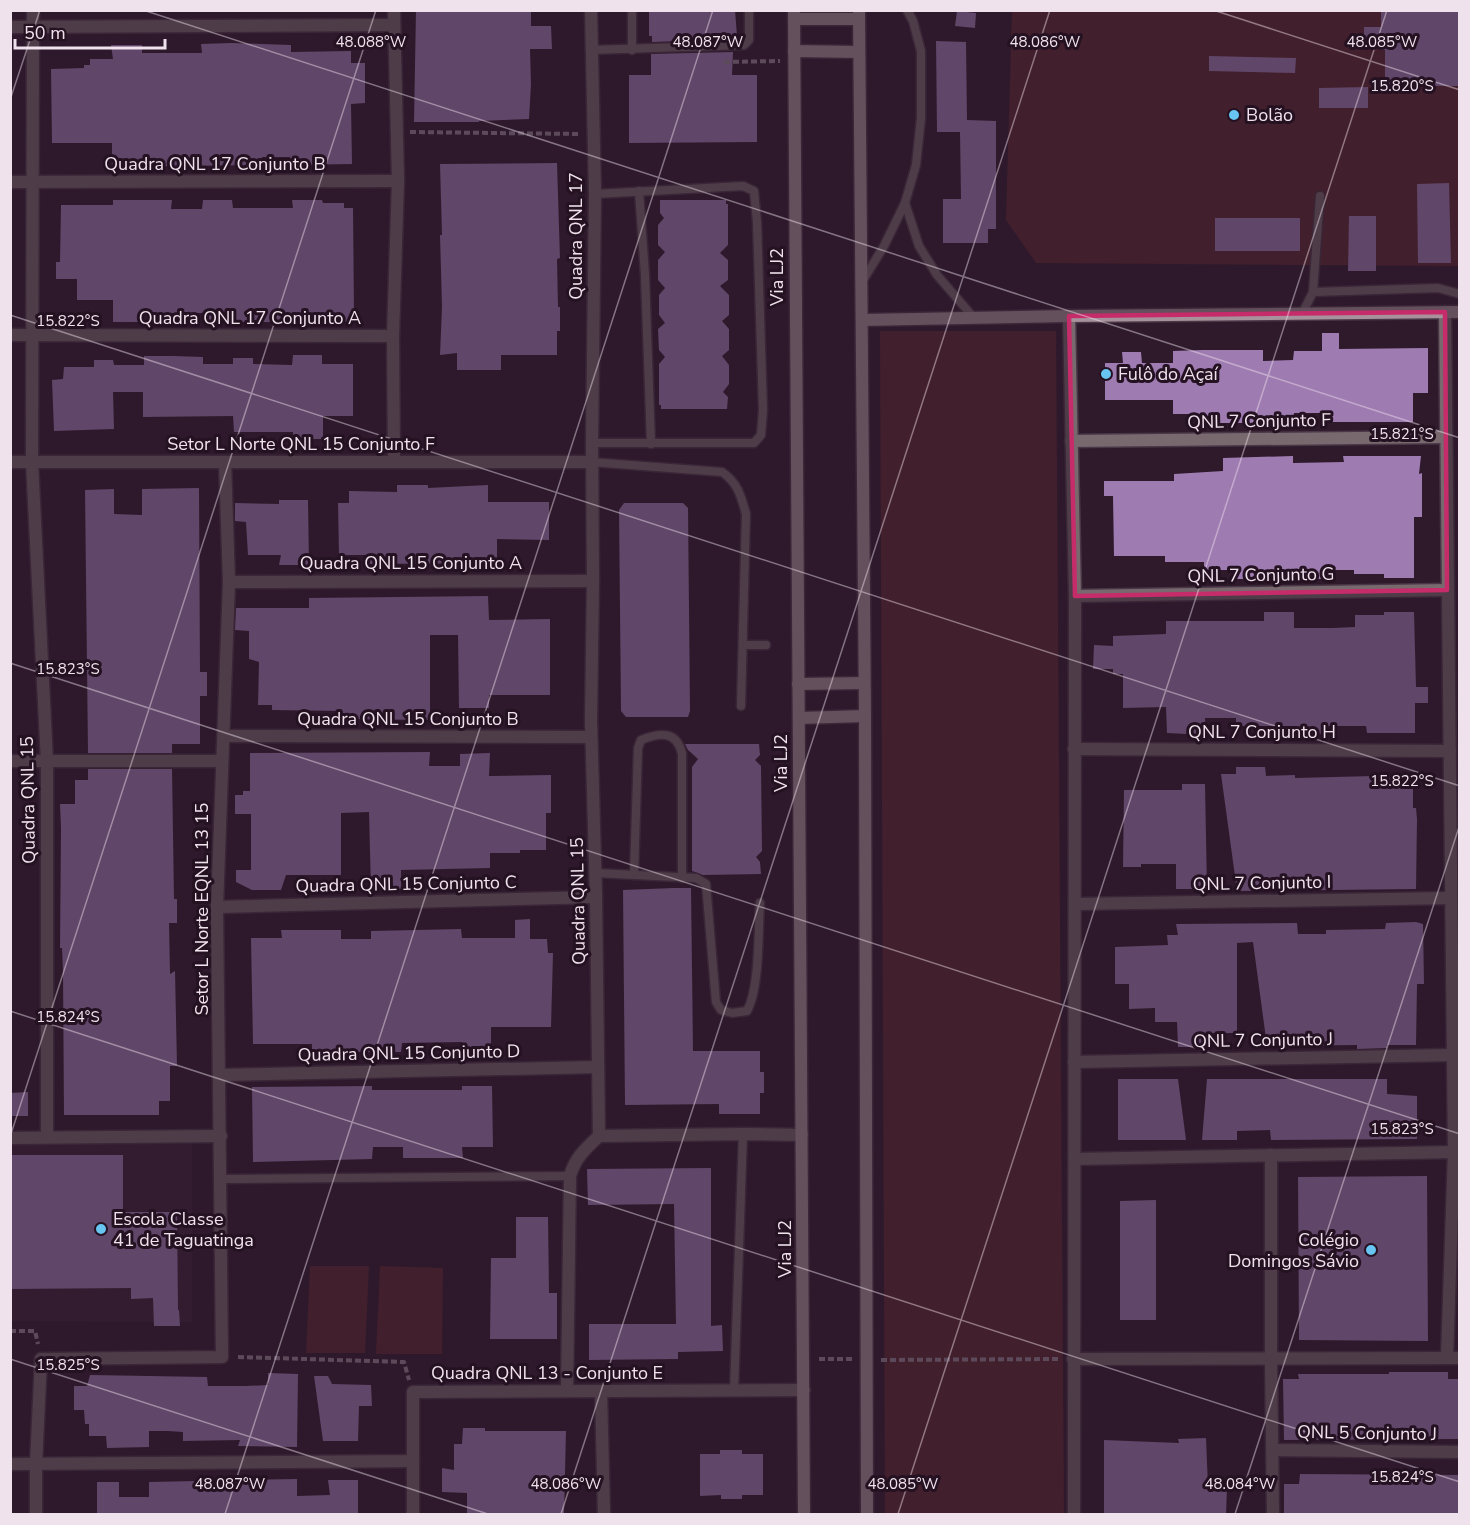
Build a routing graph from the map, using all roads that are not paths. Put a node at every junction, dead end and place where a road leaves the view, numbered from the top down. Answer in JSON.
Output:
{"nodes":[{"id":1,"x":33,"y":10,"type":"edge"},
{"id":2,"x":394,"y":10,"type":"edge"},
{"id":3,"x":591,"y":10,"type":"edge"},
{"id":4,"x":632,"y":10,"type":"edge"},
{"id":5,"x":749,"y":10,"type":"edge"},
{"id":6,"x":907,"y":10,"type":"edge"},
{"id":7,"x":794,"y":15,"type":"edge"},
{"id":8,"x":859,"y":15,"type":"edge"},
{"id":9,"x":394,"y":25,"type":"junction"},
{"id":10,"x":10,"y":27,"type":"edge"},
{"id":11,"x":34,"y":27,"type":"junction"},
{"id":12,"x":590,"y":50,"type":"junction"},
{"id":13,"x":632,"y":50,"type":"junction"},
{"id":14,"x":794,"y":51,"type":"junction"},
{"id":15,"x":859,"y":52,"type":"junction"},
{"id":16,"x":398,"y":181,"type":"junction"},
{"id":17,"x":10,"y":182,"type":"edge"},
{"id":18,"x":32,"y":183,"type":"junction"},
{"id":19,"x":639,"y":191,"type":"junction"},
{"id":20,"x":595,"y":194,"type":"junction"},
{"id":21,"x":1320,"y":196,"type":"dead end"},
{"id":22,"x":905,"y":203,"type":"junction"},
{"id":23,"x":862,"y":282,"type":"junction"},
{"id":24,"x":1313,"y":292,"type":"junction"},
{"id":25,"x":1460,"y":294,"type":"edge"},
{"id":26,"x":1445,"y":312,"type":"junction"},
{"id":27,"x":1460,"y":312,"type":"edge"},
{"id":28,"x":1302,"y":314,"type":"junction"},
{"id":29,"x":1069,"y":316,"type":"junction"},
{"id":30,"x":974,"y":318,"type":"junction"},
{"id":31,"x":862,"y":320,"type":"junction"},
{"id":32,"x":10,"y":335,"type":"edge"},
{"id":33,"x":34,"y":336,"type":"junction"},
{"id":34,"x":393,"y":336,"type":"junction"},
{"id":35,"x":1446,"y":437,"type":"junction"},
{"id":36,"x":1071,"y":441,"type":"junction"},
{"id":37,"x":591,"y":443,"type":"junction"},
{"id":38,"x":651,"y":444,"type":"junction"},
{"id":39,"x":394,"y":461,"type":"junction"},
{"id":40,"x":10,"y":462,"type":"edge"},
{"id":41,"x":32,"y":462,"type":"junction"},
{"id":42,"x":225,"y":462,"type":"junction"},
{"id":43,"x":591,"y":462,"type":"junction"},
{"id":44,"x":593,"y":581,"type":"junction"},
{"id":45,"x":229,"y":582,"type":"junction"},
{"id":46,"x":1447,"y":590,"type":"junction"},
{"id":47,"x":1075,"y":596,"type":"junction"},
{"id":48,"x":744,"y":645,"type":"junction"},
{"id":49,"x":766,"y":645,"type":"dead end"},
{"id":50,"x":864,"y":683,"type":"junction"},
{"id":51,"x":798,"y":684,"type":"junction"},
{"id":52,"x":741,"y":706,"type":"dead end"},
{"id":53,"x":865,"y":716,"type":"junction"},
{"id":54,"x":799,"y":718,"type":"junction"},
{"id":55,"x":224,"y":736,"type":"junction"},
{"id":56,"x":591,"y":737,"type":"junction"},
{"id":57,"x":1074,"y":749,"type":"junction"},
{"id":58,"x":1450,"y":751,"type":"junction"},
{"id":59,"x":10,"y":761,"type":"edge"},
{"id":60,"x":221,"y":761,"type":"junction"},
{"id":61,"x":47,"y":762,"type":"junction"},
{"id":62,"x":596,"y":873,"type":"junction"},
{"id":63,"x":634,"y":875,"type":"junction"},
{"id":64,"x":682,"y":878,"type":"junction"},
{"id":65,"x":597,"y":897,"type":"junction"},
{"id":66,"x":1450,"y":898,"type":"junction"},
{"id":67,"x":760,"y":903,"type":"dead end"},
{"id":68,"x":1074,"y":904,"type":"junction"},
{"id":69,"x":217,"y":907,"type":"junction"},
{"id":70,"x":1453,"y":1055,"type":"junction"},
{"id":71,"x":1074,"y":1062,"type":"junction"},
{"id":72,"x":598,"y":1067,"type":"junction"},
{"id":73,"x":220,"y":1075,"type":"junction"},
{"id":74,"x":1457,"y":1115,"type":"edge"},
{"id":75,"x":743,"y":1134,"type":"junction"},
{"id":76,"x":802,"y":1135,"type":"junction"},
{"id":77,"x":220,"y":1136,"type":"junction"},
{"id":78,"x":600,"y":1136,"type":"junction"},
{"id":79,"x":47,"y":1137,"type":"junction"},
{"id":80,"x":10,"y":1138,"type":"edge"},
{"id":81,"x":1454,"y":1152,"type":"junction"},
{"id":82,"x":1271,"y":1155,"type":"junction"},
{"id":83,"x":1075,"y":1159,"type":"junction"},
{"id":84,"x":570,"y":1176,"type":"junction"},
{"id":85,"x":221,"y":1179,"type":"junction"},
{"id":86,"x":1453,"y":1358,"type":"edge"},
{"id":87,"x":1073,"y":1359,"type":"junction"},
{"id":88,"x":1271,"y":1359,"type":"junction"},
{"id":89,"x":804,"y":1390,"type":"junction"},
{"id":90,"x":567,"y":1391,"type":"junction"},
{"id":91,"x":601,"y":1391,"type":"junction"},
{"id":92,"x":734,"y":1391,"type":"junction"},
{"id":93,"x":1273,"y":1450,"type":"junction"},
{"id":94,"x":1460,"y":1452,"type":"edge"},
{"id":95,"x":413,"y":1461,"type":"junction"},
{"id":96,"x":10,"y":1464,"type":"edge"},
{"id":97,"x":36,"y":1464,"type":"junction"},
{"id":98,"x":36,"y":1515,"type":"edge"},
{"id":99,"x":413,"y":1515,"type":"edge"},
{"id":100,"x":604,"y":1515,"type":"edge"},
{"id":101,"x":804,"y":1515,"type":"edge"},
{"id":102,"x":867,"y":1515,"type":"edge"},
{"id":103,"x":1074,"y":1515,"type":"edge"},
{"id":104,"x":1273,"y":1515,"type":"edge"}],
"edges":[{"from":1,"to":11,"type":"street"},
{"from":2,"to":9,"type":"street"},
{"from":3,"to":12,"type":"street","name":"Quadra QNL 17"},
{"from":4,"to":13,"type":"lane"},
{"from":5,"to":13,"type":"lane"},
{"from":6,"to":22,"type":"lane"},
{"from":7,"to":8,"type":"main road"},
{"from":7,"to":14,"type":"main road","name":"Via LJ2"},
{"from":8,"to":15,"type":"main road"},
{"from":9,"to":11,"type":"street"},
{"from":9,"to":16,"type":"street"},
{"from":10,"to":11,"type":"street"},
{"from":11,"to":18,"type":"street"},
{"from":12,"to":13,"type":"lane"},
{"from":12,"to":20,"type":"street","name":"Quadra QNL 17"},
{"from":14,"to":15,"type":"main road"},
{"from":14,"to":51,"type":"main road","name":"Via LJ2"},
{"from":15,"to":23,"type":"main road"},
{"from":16,"to":18,"type":"street","name":"Quadra QNL 17 Conjunto B"},
{"from":16,"to":34,"type":"street"},
{"from":17,"to":18,"type":"street","name":"Quadra QNL 17 Conjunto B"},
{"from":18,"to":33,"type":"street"},
{"from":19,"to":20,"type":"lane"},
{"from":19,"to":38,"type":"lane"},
{"from":19,"to":38,"type":"lane"},
{"from":20,"to":37,"type":"street","name":"Quadra QNL 17"},
{"from":21,"to":24,"type":"lane"},
{"from":22,"to":23,"type":"lane"},
{"from":22,"to":30,"type":"lane"},
{"from":23,"to":31,"type":"main road"},
{"from":24,"to":25,"type":"lane"},
{"from":24,"to":28,"type":"lane"},
{"from":26,"to":27,"type":"main road"},
{"from":26,"to":28,"type":"main road"},
{"from":26,"to":35,"type":"street"},
{"from":28,"to":29,"type":"main road"},
{"from":29,"to":30,"type":"main road"},
{"from":29,"to":36,"type":"street"},
{"from":30,"to":31,"type":"main road"},
{"from":31,"to":50,"type":"main road"},
{"from":32,"to":33,"type":"street","name":"Quadra QNL 17 Conjunto A"},
{"from":33,"to":34,"type":"street","name":"Quadra QNL 17 Conjunto A"},
{"from":33,"to":41,"type":"street"},
{"from":34,"to":39,"type":"street"},
{"from":35,"to":36,"type":"street","name":"QNL 7 Conjunto F"},
{"from":35,"to":46,"type":"street"},
{"from":36,"to":47,"type":"street"},
{"from":37,"to":38,"type":"lane"},
{"from":37,"to":43,"type":"street","name":"Quadra QNL 17"},
{"from":39,"to":42,"type":"street","name":"Setor L Norte QNL 15 Conjunto F"},
{"from":39,"to":43,"type":"street","name":"Setor L Norte QNL 15 Conjunto F"},
{"from":40,"to":41,"type":"street","name":"Setor L Norte QNL 15 Conjunto F"},
{"from":41,"to":42,"type":"street","name":"Setor L Norte QNL 15 Conjunto F"},
{"from":41,"to":61,"type":"street","name":"Quadra QNL 15"},
{"from":42,"to":45,"type":"street","name":"Setor L Norte EQNL 13 15"},
{"from":43,"to":44,"type":"street","name":"Quadra QNL 15"},
{"from":43,"to":48,"type":"lane"},
{"from":44,"to":45,"type":"street","name":"Quadra QNL 15 Conjunto A"},
{"from":44,"to":56,"type":"street","name":"Quadra QNL 15"},
{"from":45,"to":55,"type":"street","name":"Setor L Norte EQNL 13 15"},
{"from":46,"to":47,"type":"street","name":"QNL 7 Conjunto G"},
{"from":46,"to":58,"type":"street"},
{"from":47,"to":57,"type":"street"},
{"from":48,"to":49,"type":"lane"},
{"from":48,"to":52,"type":"lane"},
{"from":50,"to":51,"type":"main road"},
{"from":50,"to":53,"type":"main road"},
{"from":51,"to":54,"type":"main road","name":"Via LJ2"},
{"from":53,"to":54,"type":"main road"},
{"from":53,"to":102,"type":"main road"},
{"from":54,"to":76,"type":"main road","name":"Via LJ2"},
{"from":55,"to":56,"type":"street","name":"Quadra QNL 15 Conjunto B"},
{"from":55,"to":60,"type":"street","name":"Setor L Norte EQNL 13 15"},
{"from":56,"to":62,"type":"street","name":"Quadra QNL 15"},
{"from":57,"to":58,"type":"street","name":"QNL 7 Conjunto H"},
{"from":57,"to":68,"type":"street"},
{"from":58,"to":66,"type":"street"},
{"from":59,"to":61,"type":"street"},
{"from":60,"to":61,"type":"street"},
{"from":60,"to":69,"type":"street","name":"Setor L Norte EQNL 13 15"},
{"from":61,"to":79,"type":"street","name":"Quadra QNL 15"},
{"from":62,"to":63,"type":"lane"},
{"from":62,"to":65,"type":"street","name":"Quadra QNL 15"},
{"from":63,"to":64,"type":"lane"},
{"from":63,"to":64,"type":"lane"},
{"from":64,"to":67,"type":"lane"},
{"from":65,"to":69,"type":"street","name":"Quadra QNL 15 Conjunto C"},
{"from":65,"to":72,"type":"street","name":"Quadra QNL 15"},
{"from":66,"to":68,"type":"street","name":"QNL 7 Conjunto I"},
{"from":66,"to":70,"type":"street"},
{"from":68,"to":71,"type":"street"},
{"from":69,"to":73,"type":"street","name":"Setor L Norte EQNL 13 15"},
{"from":70,"to":71,"type":"street","name":"QNL 7 Conjunto J"},
{"from":70,"to":74,"type":"street"},
{"from":71,"to":83,"type":"street"},
{"from":72,"to":73,"type":"street","name":"Quadra QNL 15 Conjunto D"},
{"from":72,"to":78,"type":"street","name":"Quadra QNL 15"},
{"from":73,"to":77,"type":"street","name":"Setor L Norte EQNL 13 15"},
{"from":74,"to":81,"type":"street"},
{"from":75,"to":76,"type":"street"},
{"from":75,"to":78,"type":"street"},
{"from":75,"to":92,"type":"lane"},
{"from":76,"to":89,"type":"main road","name":"Via LJ2"},
{"from":77,"to":79,"type":"street"},
{"from":77,"to":85,"type":"street","name":"Setor L Norte EQNL 13 15"},
{"from":78,"to":84,"type":"street"},
{"from":79,"to":80,"type":"street"},
{"from":81,"to":82,"type":"street"},
{"from":81,"to":86,"type":"street"},
{"from":82,"to":83,"type":"street"},
{"from":82,"to":88,"type":"street"},
{"from":83,"to":87,"type":"street"},
{"from":84,"to":85,"type":"lane"},
{"from":84,"to":90,"type":"street"},
{"from":85,"to":97,"type":"street","name":"Setor L Norte EQNL 13 15"},
{"from":86,"to":88,"type":"street"},
{"from":87,"to":88,"type":"street"},
{"from":87,"to":103,"type":"street"},
{"from":88,"to":93,"type":"street"},
{"from":89,"to":92,"type":"street","name":"Quadra QNL 13 - Conjunto E"},
{"from":89,"to":101,"type":"main road","name":"Via LJ2"},
{"from":90,"to":91,"type":"street","name":"Quadra QNL 13 - Conjunto E"},
{"from":90,"to":95,"type":"street","name":"Quadra QNL 13 - Conjunto E"},
{"from":91,"to":92,"type":"street","name":"Quadra QNL 13 - Conjunto E"},
{"from":91,"to":100,"type":"street"},
{"from":93,"to":94,"type":"street","name":"QNL 5 Conjunto J"},
{"from":93,"to":104,"type":"street"},
{"from":95,"to":97,"type":"street"},
{"from":95,"to":99,"type":"street","name":"Quadra QNL 13 - Conjunto E"},
{"from":96,"to":97,"type":"street"},
{"from":97,"to":98,"type":"street"}]}
